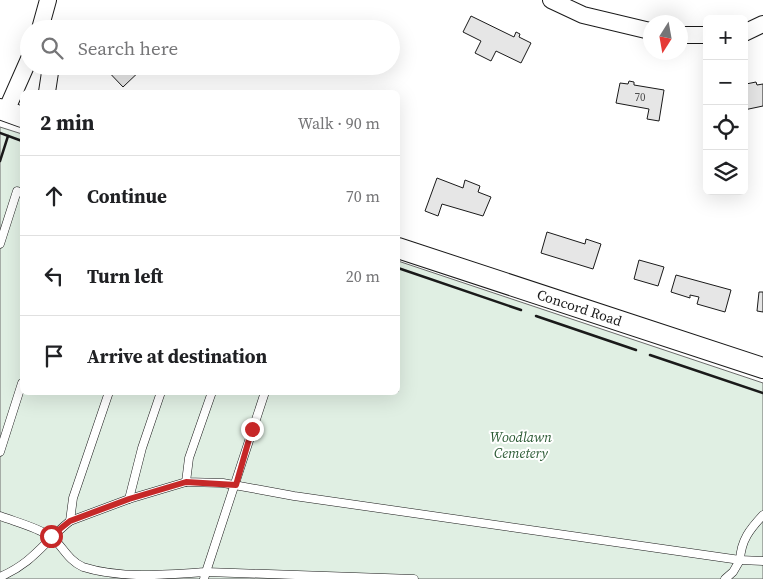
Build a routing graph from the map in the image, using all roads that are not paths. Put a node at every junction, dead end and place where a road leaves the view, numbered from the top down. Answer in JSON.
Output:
{"nodes":[{"id":1,"x":48,"y":0,"type":"edge"},
{"id":2,"x":52,"y":0,"type":"edge"},
{"id":3,"x":559,"y":2,"type":"edge"},
{"id":4,"x":42,"y":20,"type":"edge"},
{"id":5,"x":53,"y":20,"type":"edge"},
{"id":6,"x":763,"y":24,"type":"edge"},
{"id":7,"x":643,"y":29,"type":"edge"},
{"id":8,"x":748,"y":31,"type":"edge"},
{"id":9,"x":688,"y":35,"type":"edge"},
{"id":10,"x":703,"y":35,"type":"edge"},
{"id":11,"x":23,"y":75,"type":"edge"},
{"id":12,"x":49,"y":75,"type":"edge"},
{"id":13,"x":46,"y":90,"type":"edge"},
{"id":14,"x":10,"y":112,"type":"edge"},
{"id":15,"x":20,"y":192,"type":"edge"},
{"id":16,"x":0,"y":244,"type":"edge"},
{"id":17,"x":400,"y":249,"type":"edge"},
{"id":18,"x":763,"y":368,"type":"edge"},
{"id":19,"x":20,"y":389,"type":"edge"},
{"id":20,"x":108,"y":395,"type":"edge"},
{"id":21,"x":160,"y":395,"type":"edge"},
{"id":22,"x":211,"y":395,"type":"edge"},
{"id":23,"x":264,"y":395,"type":"edge"},
{"id":24,"x":0,"y":452,"type":"edge"},
{"id":25,"x":186,"y":482,"type":"junction"},
{"id":26,"x":236,"y":485,"type":"junction"},
{"id":27,"x":129,"y":499,"type":"junction"},
{"id":28,"x":763,"y":515,"type":"edge"},
{"id":29,"x":0,"y":516,"type":"edge"},
{"id":30,"x":70,"y":521,"type":"junction"},
{"id":31,"x":51,"y":536,"type":"junction"},
{"id":32,"x":740,"y":560,"type":"junction"},
{"id":33,"x":763,"y":561,"type":"edge"},
{"id":34,"x":205,"y":575,"type":"edge"},
{"id":35,"x":0,"y":577,"type":"edge"},
{"id":36,"x":414,"y":579,"type":"edge"},
{"id":37,"x":725,"y":579,"type":"edge"}],
"edges":[{"from":1,"to":4,"type":"street"},
{"from":2,"to":5,"type":"street"},
{"from":3,"to":7,"type":"street"},
{"from":6,"to":8,"type":"street"},
{"from":9,"to":10,"type":"street"},
{"from":11,"to":14,"type":"street"},
{"from":12,"to":13,"type":"street"},
{"from":15,"to":16,"type":"lane"},
{"from":17,"to":18,"type":"street","name":"Concord Road"},
{"from":19,"to":24,"type":"lane"},
{"from":20,"to":30,"type":"lane"},
{"from":21,"to":27,"type":"lane"},
{"from":22,"to":25,"type":"lane"},
{"from":23,"to":26,"type":"lane"},
{"from":25,"to":26,"type":"lane"},
{"from":25,"to":27,"type":"lane"},
{"from":26,"to":32,"type":"lane"},
{"from":26,"to":34,"type":"lane"},
{"from":27,"to":30,"type":"lane"},
{"from":28,"to":32,"type":"lane"},
{"from":29,"to":31,"type":"lane"},
{"from":30,"to":31,"type":"lane"},
{"from":31,"to":34,"type":"lane"},
{"from":31,"to":35,"type":"lane"},
{"from":32,"to":33,"type":"lane"},
{"from":32,"to":37,"type":"lane"},
{"from":34,"to":36,"type":"lane"}]}
